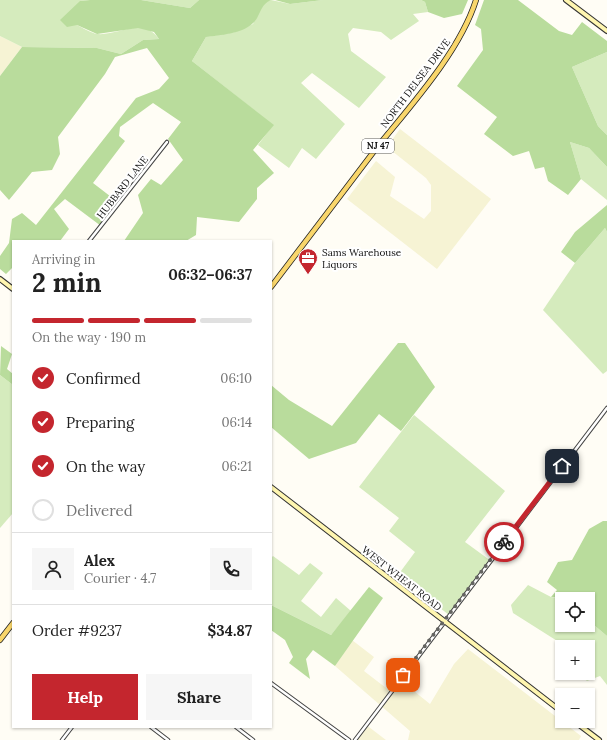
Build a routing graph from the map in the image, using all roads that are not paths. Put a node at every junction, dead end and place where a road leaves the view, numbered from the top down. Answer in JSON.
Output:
{"nodes":[{"id":1,"x":476,"y":0,"type":"edge"},
{"id":2,"x":566,"y":0,"type":"edge"},
{"id":3,"x":607,"y":31,"type":"edge"},
{"id":4,"x":167,"y":142,"type":"dead end"},
{"id":5,"x":91,"y":240,"type":"edge"},
{"id":6,"x":0,"y":279,"type":"edge"},
{"id":7,"x":272,"y":286,"type":"edge"},
{"id":8,"x":12,"y":288,"type":"edge"},
{"id":9,"x":607,"y":408,"type":"edge"},
{"id":10,"x":272,"y":488,"type":"edge"},
{"id":11,"x":444,"y":620,"type":"junction"},
{"id":12,"x":12,"y":624,"type":"edge"},
{"id":13,"x":0,"y":640,"type":"edge"},
{"id":14,"x":272,"y":684,"type":"edge"},
{"id":15,"x":555,"y":707,"type":"edge"},
{"id":16,"x":71,"y":728,"type":"edge"},
{"id":17,"x":152,"y":728,"type":"edge"},
{"id":18,"x":237,"y":728,"type":"edge"},
{"id":19,"x":583,"y":728,"type":"edge"},
{"id":20,"x":62,"y":740,"type":"edge"},
{"id":21,"x":168,"y":740,"type":"edge"},
{"id":22,"x":253,"y":740,"type":"edge"},
{"id":23,"x":349,"y":740,"type":"edge"},
{"id":24,"x":355,"y":740,"type":"edge"},
{"id":25,"x":599,"y":740,"type":"edge"}],
"edges":[{"from":1,"to":7,"type":"main road","name":"NORTH DELSEA DRIVE","number":"NJ 47"},
{"from":2,"to":3,"type":"street"},
{"from":4,"to":5,"type":"street","name":"HUBBARD LANE"},
{"from":6,"to":8,"type":"street"},
{"from":9,"to":11,"type":"street"},
{"from":10,"to":11,"type":"street","name":"WEST WHEAT ROAD"},
{"from":11,"to":15,"type":"street","name":"WEST WHEAT ROAD"},
{"from":11,"to":24,"type":"street"},
{"from":12,"to":13,"type":"main road"},
{"from":14,"to":23,"type":"street"},
{"from":16,"to":20,"type":"street"},
{"from":17,"to":21,"type":"street"},
{"from":18,"to":22,"type":"street"},
{"from":19,"to":25,"type":"street"}]}
